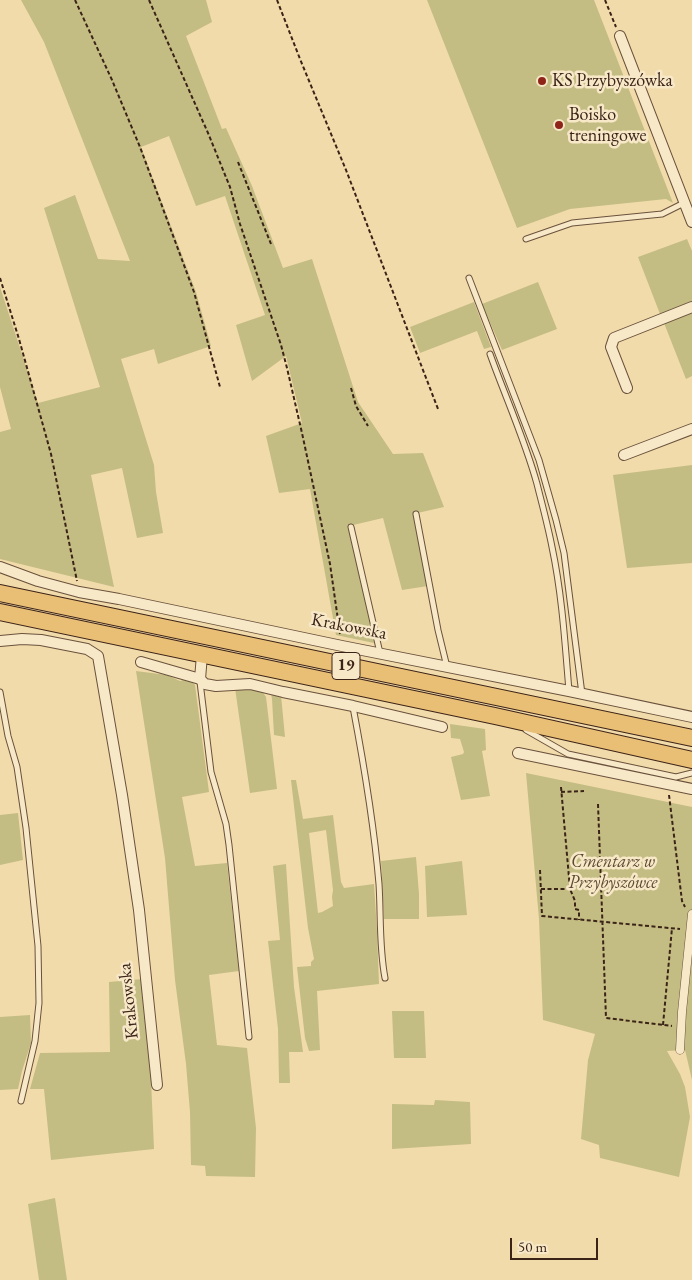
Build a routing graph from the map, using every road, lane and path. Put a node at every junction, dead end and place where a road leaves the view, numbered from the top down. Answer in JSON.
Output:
{"nodes":[{"id":1,"x":75,"y":0,"type":"edge"},
{"id":2,"x":149,"y":0,"type":"edge"},
{"id":3,"x":276,"y":0,"type":"edge"},
{"id":4,"x":605,"y":0,"type":"edge"},
{"id":5,"x":620,"y":36,"type":"joint"},
{"id":6,"x":238,"y":162,"type":"dead end"},
{"id":7,"x":685,"y":203,"type":"junction"},
{"id":8,"x":692,"y":222,"type":"edge"},
{"id":9,"x":526,"y":240,"type":"dead end"},
{"id":10,"x":271,"y":244,"type":"dead end"},
{"id":11,"x":0,"y":278,"type":"edge"},
{"id":12,"x":469,"y":278,"type":"dead end"},
{"id":13,"x":692,"y":307,"type":"edge"},
{"id":14,"x":490,"y":354,"type":"dead end"},
{"id":15,"x":220,"y":387,"type":"dead end"},
{"id":16,"x":351,"y":388,"type":"dead end"},
{"id":17,"x":627,"y":388,"type":"dead end"},
{"id":18,"x":438,"y":409,"type":"dead end"},
{"id":19,"x":368,"y":426,"type":"dead end"},
{"id":20,"x":692,"y":429,"type":"edge"},
{"id":21,"x":624,"y":455,"type":"dead end"},
{"id":22,"x":416,"y":514,"type":"dead end"},
{"id":23,"x":351,"y":527,"type":"dead end"},
{"id":24,"x":0,"y":567,"type":"edge"},
{"id":25,"x":78,"y":592,"type":"junction"},
{"id":26,"x":0,"y":593,"type":"edge"},
{"id":27,"x":0,"y":612,"type":"edge"},
{"id":28,"x":0,"y":641,"type":"edge"},
{"id":29,"x":342,"y":646,"type":"junction"},
{"id":30,"x":380,"y":654,"type":"junction"},
{"id":31,"x":202,"y":655,"type":"junction"},
{"id":32,"x":141,"y":662,"type":"dead end"},
{"id":33,"x":447,"y":667,"type":"junction"},
{"id":34,"x":200,"y":679,"type":"junction"},
{"id":35,"x":569,"y":691,"type":"junction"},
{"id":36,"x":0,"y":692,"type":"edge"},
{"id":37,"x":582,"y":694,"type":"junction"},
{"id":38,"x":353,"y":706,"type":"junction"},
{"id":39,"x":692,"y":717,"type":"edge"},
{"id":40,"x":508,"y":719,"type":"junction"},
{"id":41,"x":442,"y":727,"type":"dead end"},
{"id":42,"x":692,"y":738,"type":"edge"},
{"id":43,"x":518,"y":753,"type":"dead end"},
{"id":44,"x":568,"y":754,"type":"junction"},
{"id":45,"x":692,"y":760,"type":"edge"},
{"id":46,"x":589,"y":768,"type":"junction"},
{"id":47,"x":692,"y":773,"type":"edge"},
{"id":48,"x":669,"y":784,"type":"junction"},
{"id":49,"x":561,"y":787,"type":"dead end"},
{"id":50,"x":692,"y":789,"type":"edge"},
{"id":51,"x":584,"y":791,"type":"dead end"},
{"id":52,"x":561,"y":792,"type":"junction"},
{"id":53,"x":598,"y":804,"type":"dead end"},
{"id":54,"x":540,"y":870,"type":"dead end"},
{"id":55,"x":541,"y":889,"type":"junction"},
{"id":56,"x":570,"y":889,"type":"junction"},
{"id":57,"x":692,"y":914,"type":"edge"},
{"id":58,"x":579,"y":920,"type":"junction"},
{"id":59,"x":602,"y":922,"type":"junction"},
{"id":60,"x":672,"y":928,"type":"junction"},
{"id":61,"x":690,"y":930,"type":"junction"},
{"id":62,"x":385,"y":978,"type":"dead end"},
{"id":63,"x":663,"y":1025,"type":"junction"},
{"id":64,"x":681,"y":1028,"type":"junction"},
{"id":65,"x":249,"y":1037,"type":"dead end"},
{"id":66,"x":680,"y":1050,"type":"dead end"},
{"id":67,"x":157,"y":1086,"type":"dead end"},
{"id":68,"x":21,"y":1101,"type":"dead end"}],
"edges":[{"from":1,"to":15,"type":"path"},
{"from":2,"to":29,"type":"path"},
{"from":3,"to":18,"type":"path"},
{"from":4,"to":5,"type":"path"},
{"from":5,"to":7,"type":"street"},
{"from":6,"to":10,"type":"path"},
{"from":7,"to":8,"type":"street"},
{"from":7,"to":9,"type":"lane"},
{"from":11,"to":25,"type":"path"},
{"from":12,"to":37,"type":"lane"},
{"from":13,"to":17,"type":"street"},
{"from":14,"to":35,"type":"lane"},
{"from":16,"to":19,"type":"path"},
{"from":20,"to":21,"type":"street"},
{"from":22,"to":33,"type":"lane"},
{"from":23,"to":30,"type":"lane"},
{"from":24,"to":25,"type":"street","name":"Krakowska"},
{"from":25,"to":29,"type":"street","name":"Krakowska"},
{"from":26,"to":42,"type":"main road","number":"19"},
{"from":27,"to":31,"type":"main road","number":"19"},
{"from":28,"to":67,"type":"street","name":"Krakowska"},
{"from":29,"to":30,"type":"street","name":"Krakowska"},
{"from":30,"to":33,"type":"street","name":"Krakowska"},
{"from":31,"to":34,"type":"street"},
{"from":31,"to":40,"type":"main road","number":"19"},
{"from":32,"to":34,"type":"street"},
{"from":33,"to":35,"type":"street","name":"Krakowska"},
{"from":34,"to":38,"type":"street"},
{"from":34,"to":65,"type":"lane"},
{"from":35,"to":37,"type":"street","name":"Krakowska"},
{"from":36,"to":68,"type":"lane"},
{"from":37,"to":39,"type":"street","name":"Krakowska"},
{"from":38,"to":41,"type":"street"},
{"from":38,"to":62,"type":"lane"},
{"from":40,"to":44,"type":"lane"},
{"from":40,"to":45,"type":"main road","number":"19"},
{"from":43,"to":46,"type":"street"},
{"from":44,"to":46,"type":"lane"},
{"from":44,"to":47,"type":"lane"},
{"from":46,"to":48,"type":"street"},
{"from":48,"to":50,"type":"street"},
{"from":48,"to":57,"type":"path"},
{"from":49,"to":52,"type":"path"},
{"from":51,"to":52,"type":"path"},
{"from":52,"to":56,"type":"path"},
{"from":53,"to":59,"type":"path"},
{"from":54,"to":55,"type":"path"},
{"from":55,"to":56,"type":"path"},
{"from":55,"to":58,"type":"path"},
{"from":56,"to":58,"type":"path"},
{"from":57,"to":61,"type":"street"},
{"from":58,"to":59,"type":"path"},
{"from":59,"to":60,"type":"path"},
{"from":59,"to":63,"type":"path"},
{"from":60,"to":61,"type":"path"},
{"from":60,"to":63,"type":"path"},
{"from":61,"to":64,"type":"street"},
{"from":63,"to":64,"type":"path"},
{"from":64,"to":66,"type":"street"}]}
